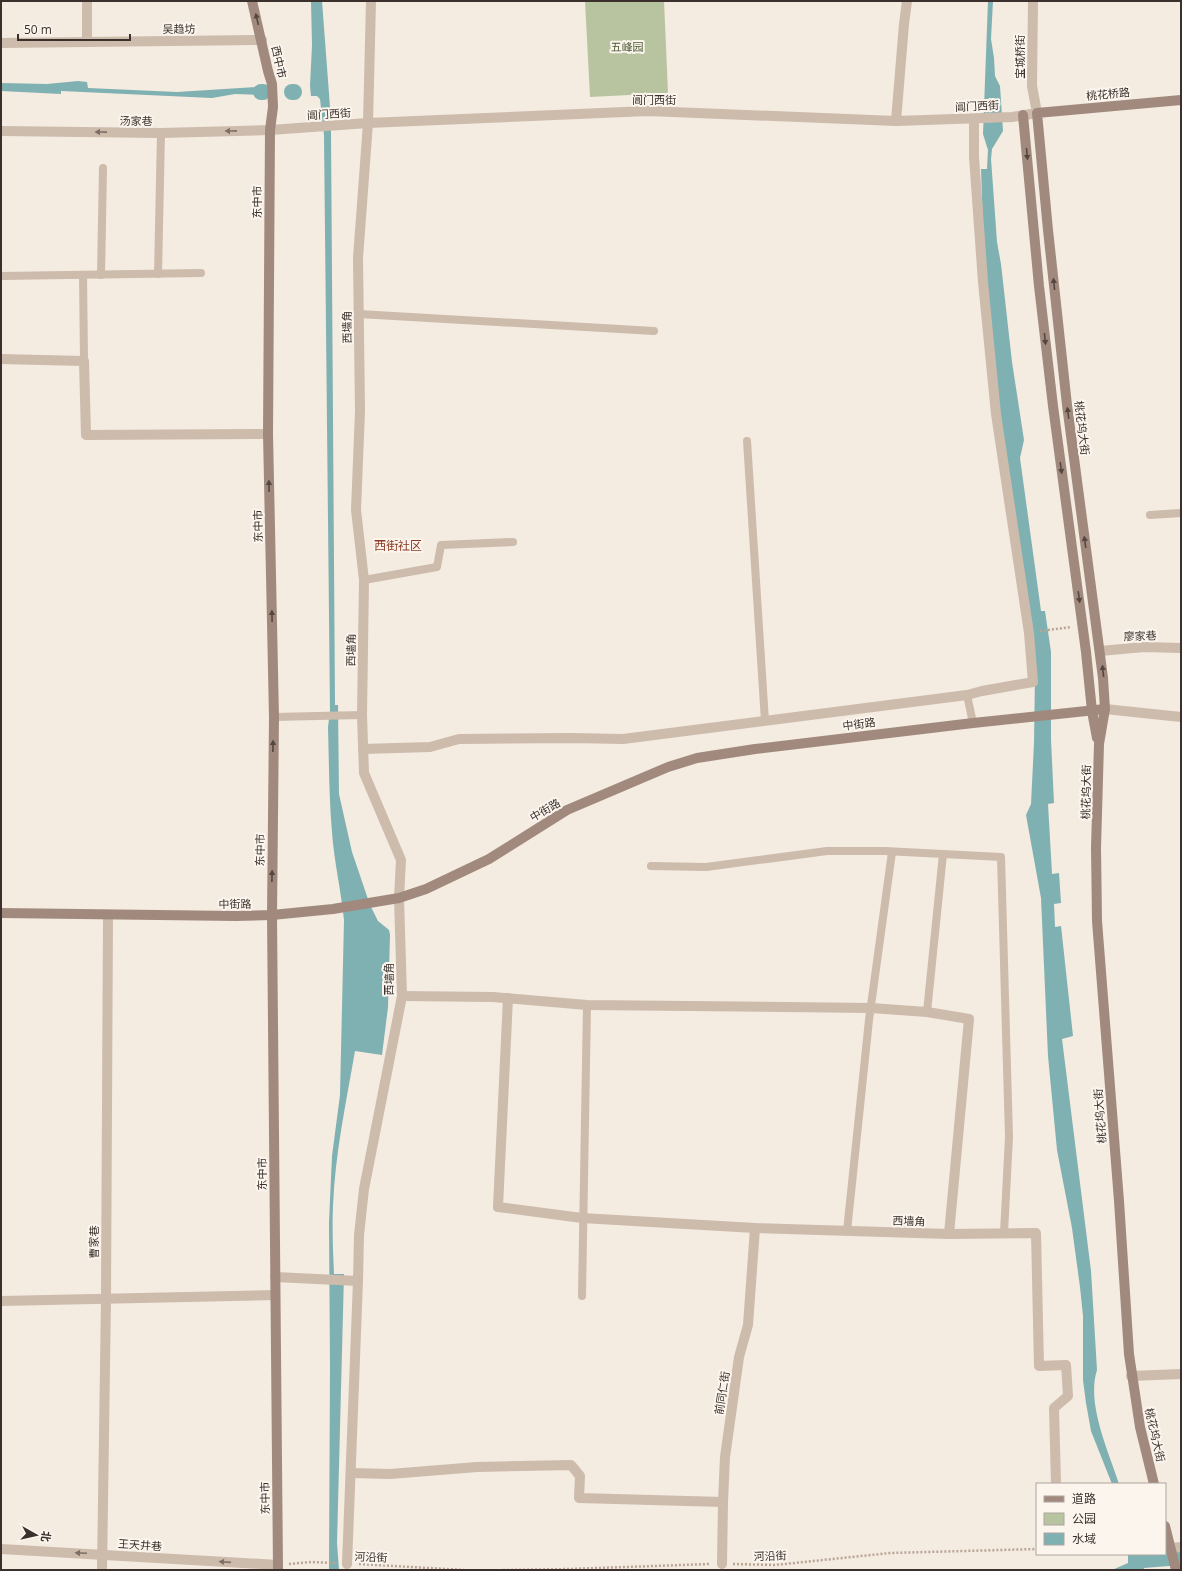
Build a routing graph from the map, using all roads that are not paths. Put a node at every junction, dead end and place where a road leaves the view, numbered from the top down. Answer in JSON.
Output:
{"nodes":[{"id":1,"x":87,"y":1,"type":"edge"},
{"id":2,"x":252,"y":1,"type":"edge"},
{"id":3,"x":370,"y":1,"type":"edge"},
{"id":4,"x":907,"y":1,"type":"edge"},
{"id":5,"x":1033,"y":1,"type":"edge"},
{"id":6,"x":262,"y":40,"type":"junction"},
{"id":7,"x":87,"y":42,"type":"junction"},
{"id":8,"x":1,"y":43,"type":"edge"},
{"id":9,"x":1181,"y":100,"type":"edge"},
{"id":10,"x":1037,"y":113,"type":"junction"},
{"id":11,"x":1023,"y":115,"type":"junction"},
{"id":12,"x":977,"y":119,"type":"junction"},
{"id":13,"x":896,"y":121,"type":"junction"},
{"id":14,"x":368,"y":123,"type":"junction"},
{"id":15,"x":270,"y":130,"type":"junction"},
{"id":16,"x":1,"y":131,"type":"edge"},
{"id":17,"x":160,"y":133,"type":"junction"},
{"id":18,"x":103,"y":168,"type":"dead end"},
{"id":19,"x":158,"y":274,"type":"junction"},
{"id":20,"x":201,"y":274,"type":"dead end"},
{"id":21,"x":83,"y":275,"type":"junction"},
{"id":22,"x":101,"y":275,"type":"junction"},
{"id":23,"x":1,"y":276,"type":"edge"},
{"id":24,"x":359,"y":314,"type":"junction"},
{"id":25,"x":654,"y":331,"type":"dead end"},
{"id":26,"x":1,"y":359,"type":"edge"},
{"id":27,"x":84,"y":361,"type":"junction"},
{"id":28,"x":268,"y":434,"type":"junction"},
{"id":29,"x":747,"y":441,"type":"dead end"},
{"id":30,"x":1181,"y":513,"type":"edge"},
{"id":31,"x":1150,"y":515,"type":"dead end"},
{"id":32,"x":513,"y":542,"type":"dead end"},
{"id":33,"x":364,"y":580,"type":"junction"},
{"id":34,"x":1181,"y":648,"type":"edge"},
{"id":35,"x":1100,"y":651,"type":"junction"},
{"id":36,"x":967,"y":695,"type":"junction"},
{"id":37,"x":1105,"y":710,"type":"junction"},
{"id":38,"x":1092,"y":711,"type":"junction"},
{"id":39,"x":362,"y":715,"type":"junction"},
{"id":40,"x":274,"y":717,"type":"junction"},
{"id":41,"x":1181,"y":717,"type":"edge"},
{"id":42,"x":765,"y":721,"type":"junction"},
{"id":43,"x":973,"y":723,"type":"junction"},
{"id":44,"x":1099,"y":744,"type":"junction"},
{"id":45,"x":363,"y":749,"type":"junction"},
{"id":46,"x":892,"y":852,"type":"junction"},
{"id":47,"x":943,"y":854,"type":"junction"},
{"id":48,"x":651,"y":866,"type":"dead end"},
{"id":49,"x":399,"y":898,"type":"junction"},
{"id":50,"x":1,"y":913,"type":"edge"},
{"id":51,"x":108,"y":915,"type":"junction"},
{"id":52,"x":272,"y":915,"type":"junction"},
{"id":53,"x":402,"y":996,"type":"junction"},
{"id":54,"x":508,"y":998,"type":"junction"},
{"id":55,"x":587,"y":1005,"type":"junction"},
{"id":56,"x":871,"y":1008,"type":"junction"},
{"id":57,"x":927,"y":1012,"type":"junction"},
{"id":58,"x":582,"y":1218,"type":"junction"},
{"id":59,"x":755,"y":1228,"type":"junction"},
{"id":60,"x":847,"y":1231,"type":"junction"},
{"id":61,"x":1004,"y":1233,"type":"junction"},
{"id":62,"x":949,"y":1234,"type":"junction"},
{"id":63,"x":275,"y":1277,"type":"junction"},
{"id":64,"x":354,"y":1281,"type":"junction"},
{"id":65,"x":275,"y":1296,"type":"junction"},
{"id":66,"x":582,"y":1296,"type":"dead end"},
{"id":67,"x":106,"y":1298,"type":"junction"},
{"id":68,"x":1,"y":1301,"type":"edge"},
{"id":69,"x":1181,"y":1374,"type":"edge"},
{"id":70,"x":1131,"y":1376,"type":"junction"},
{"id":71,"x":351,"y":1472,"type":"junction"},
{"id":72,"x":1056,"y":1483,"type":"edge"},
{"id":73,"x":1154,"y":1483,"type":"edge"},
{"id":74,"x":723,"y":1502,"type":"junction"},
{"id":75,"x":1166,"y":1528,"type":"edge"},
{"id":76,"x":1174,"y":1548,"type":"edge"},
{"id":77,"x":1,"y":1549,"type":"edge"},
{"id":78,"x":103,"y":1554,"type":"junction"},
{"id":79,"x":347,"y":1564,"type":"road end"},
{"id":80,"x":722,"y":1564,"type":"road end"},
{"id":81,"x":278,"y":1568,"type":"edge"},
{"id":82,"x":1176,"y":1569,"type":"edge"},
{"id":83,"x":102,"y":1570,"type":"edge"}],
"edges":[{"from":1,"to":7,"type":"street"},
{"from":6,"to":2,"type":"main road","name":"西中市","one_way":true},
{"from":3,"to":14,"type":"street","name":"西墙角"},
{"from":4,"to":13,"type":"street"},
{"from":5,"to":10,"type":"street","name":"宝城桥街"},
{"from":6,"to":7,"type":"street","name":"吴趋坊"},
{"from":6,"to":15,"type":"main road","name":"西中市"},
{"from":7,"to":8,"type":"street","name":"吴趋坊"},
{"from":9,"to":10,"type":"main road","name":"桃花桥路"},
{"from":10,"to":11,"type":"street","name":"阊门西街"},
{"from":35,"to":10,"type":"main road","name":"桃花坞大街","one_way":true},
{"from":11,"to":12,"type":"street","name":"阊门西街"},
{"from":11,"to":38,"type":"main road","name":"桃花坞大街","one_way":true},
{"from":12,"to":13,"type":"street","name":"阊门西街"},
{"from":12,"to":36,"type":"street"},
{"from":13,"to":14,"type":"street","name":"阊门西街"},
{"from":14,"to":15,"type":"street","name":"阊门西街"},
{"from":14,"to":24,"type":"street","name":"西墙角"},
{"from":15,"to":17,"type":"street","name":"汤家巷","one_way":true},
{"from":15,"to":28,"type":"main road","name":"东中市"},
{"from":17,"to":16,"type":"street","name":"汤家巷","one_way":true},
{"from":17,"to":19,"type":"lane"},
{"from":18,"to":22,"type":"lane"},
{"from":19,"to":20,"type":"lane"},
{"from":19,"to":22,"type":"lane"},
{"from":21,"to":22,"type":"lane"},
{"from":21,"to":23,"type":"lane"},
{"from":21,"to":27,"type":"lane"},
{"from":24,"to":25,"type":"lane"},
{"from":24,"to":33,"type":"street","name":"西墙角"},
{"from":26,"to":27,"type":"street"},
{"from":27,"to":28,"type":"street"},
{"from":40,"to":28,"type":"main road","name":"东中市","one_way":true},
{"from":29,"to":42,"type":"lane"},
{"from":30,"to":31,"type":"lane"},
{"from":32,"to":33,"type":"lane"},
{"from":33,"to":39,"type":"street","name":"西墙角"},
{"from":34,"to":35,"type":"street","name":"廖家巷"},
{"from":37,"to":35,"type":"main road","name":"桃花坞大街","one_way":true},
{"from":36,"to":42,"type":"street"},
{"from":36,"to":43,"type":"lane"},
{"from":37,"to":38,"type":"main road","name":"中街路"},
{"from":37,"to":41,"type":"street"},
{"from":37,"to":44,"type":"main road","name":"桃花坞大街"},
{"from":38,"to":43,"type":"main road","name":"中街路"},
{"from":38,"to":44,"type":"main road","name":"桃花坞大街"},
{"from":39,"to":40,"type":"lane"},
{"from":39,"to":45,"type":"street","name":"西墙角"},
{"from":52,"to":40,"type":"main road","name":"东中市","one_way":true},
{"from":42,"to":45,"type":"street"},
{"from":43,"to":49,"type":"main road","name":"中街路"},
{"from":44,"to":70,"type":"main road","name":"桃花坞大街"},
{"from":45,"to":49,"type":"street","name":"西墙角"},
{"from":46,"to":47,"type":"lane"},
{"from":46,"to":48,"type":"lane"},
{"from":46,"to":56,"type":"lane"},
{"from":47,"to":57,"type":"lane"},
{"from":47,"to":61,"type":"lane"},
{"from":49,"to":52,"type":"main road","name":"中街路"},
{"from":49,"to":53,"type":"street","name":"西墙角"},
{"from":50,"to":51,"type":"main road","name":"中街路"},
{"from":51,"to":52,"type":"main road","name":"中街路"},
{"from":51,"to":67,"type":"street","name":"曹家巷"},
{"from":52,"to":63,"type":"main road","name":"东中市"},
{"from":53,"to":54,"type":"street"},
{"from":53,"to":64,"type":"street","name":"西墙角"},
{"from":54,"to":55,"type":"street"},
{"from":54,"to":58,"type":"street","name":"西墙角"},
{"from":55,"to":56,"type":"street"},
{"from":55,"to":58,"type":"lane"},
{"from":56,"to":57,"type":"street"},
{"from":56,"to":60,"type":"lane"},
{"from":57,"to":62,"type":"street"},
{"from":58,"to":59,"type":"street","name":"西墙角"},
{"from":58,"to":66,"type":"lane"},
{"from":59,"to":60,"type":"street","name":"西墙角"},
{"from":59,"to":74,"type":"street","name":"前同仁街"},
{"from":60,"to":62,"type":"street","name":"西墙角"},
{"from":61,"to":62,"type":"street","name":"西墙角"},
{"from":61,"to":72,"type":"street","name":"西墙角"},
{"from":63,"to":64,"type":"street"},
{"from":63,"to":65,"type":"main road","name":"东中市"},
{"from":64,"to":71,"type":"street","name":"西墙角"},
{"from":65,"to":67,"type":"street"},
{"from":65,"to":81,"type":"main road","name":"东中市"},
{"from":67,"to":68,"type":"street"},
{"from":67,"to":78,"type":"street","name":"曹家巷"},
{"from":69,"to":70,"type":"street"},
{"from":70,"to":73,"type":"main road","name":"桃花坞大街"},
{"from":71,"to":74,"type":"street"},
{"from":71,"to":79,"type":"street","name":"西墙角"},
{"from":74,"to":80,"type":"street","name":"前同仁街"},
{"from":75,"to":76,"type":"main road"},
{"from":76,"to":82,"type":"main road"},
{"from":78,"to":77,"type":"street","name":"王天井巷","one_way":true},
{"from":81,"to":78,"type":"street","name":"王天井巷","one_way":true},
{"from":78,"to":83,"type":"street","name":"曹家巷"}]}
